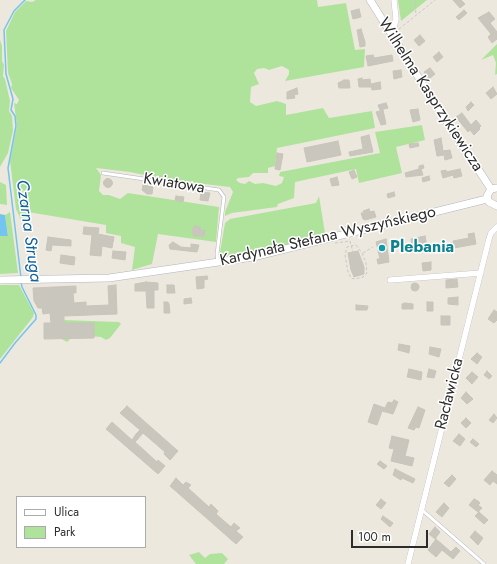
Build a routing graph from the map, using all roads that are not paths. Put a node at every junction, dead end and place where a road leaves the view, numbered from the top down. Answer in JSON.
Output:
{"nodes":[{"id":1,"x":370,"y":0,"type":"edge"},
{"id":2,"x":394,"y":0,"type":"edge"},
{"id":3,"x":392,"y":35,"type":"junction"},
{"id":4,"x":103,"y":173,"type":"dead end"},
{"id":5,"x":494,"y":188,"type":"edge"},
{"id":6,"x":487,"y":199,"type":"junction"},
{"id":7,"x":497,"y":206,"type":"edge"},
{"id":8,"x":497,"y":227,"type":"edge"},
{"id":9,"x":218,"y":262,"type":"junction"},
{"id":10,"x":481,"y":272,"type":"junction"},
{"id":11,"x":0,"y":280,"type":"edge"},
{"id":12,"x":390,"y":280,"type":"dead end"},
{"id":13,"x":422,"y":510,"type":"junction"},
{"id":14,"x":408,"y":564,"type":"edge"},
{"id":15,"x":484,"y":564,"type":"edge"}],
"edges":[{"from":1,"to":3,"type":"street","name":"Wilhelma Kasprzykiewicza"},
{"from":2,"to":3,"type":"street"},
{"from":3,"to":5,"type":"street","name":"Wilhelma Kasprzykiewicza"},
{"from":4,"to":9,"type":"lane","name":"Kwiatowa"},
{"from":5,"to":6,"type":"street"},
{"from":6,"to":7,"type":"street"},
{"from":6,"to":9,"type":"street","name":"Kardynała Stefana Wyszyńskiego"},
{"from":8,"to":10,"type":"street","name":"Racławicka"},
{"from":9,"to":11,"type":"street","name":"Kardynała Stefana Wyszyńskiego"},
{"from":10,"to":12,"type":"street"},
{"from":10,"to":13,"type":"street","name":"Racławicka"},
{"from":13,"to":14,"type":"street","name":"Racławicka"},
{"from":13,"to":15,"type":"lane"}]}
